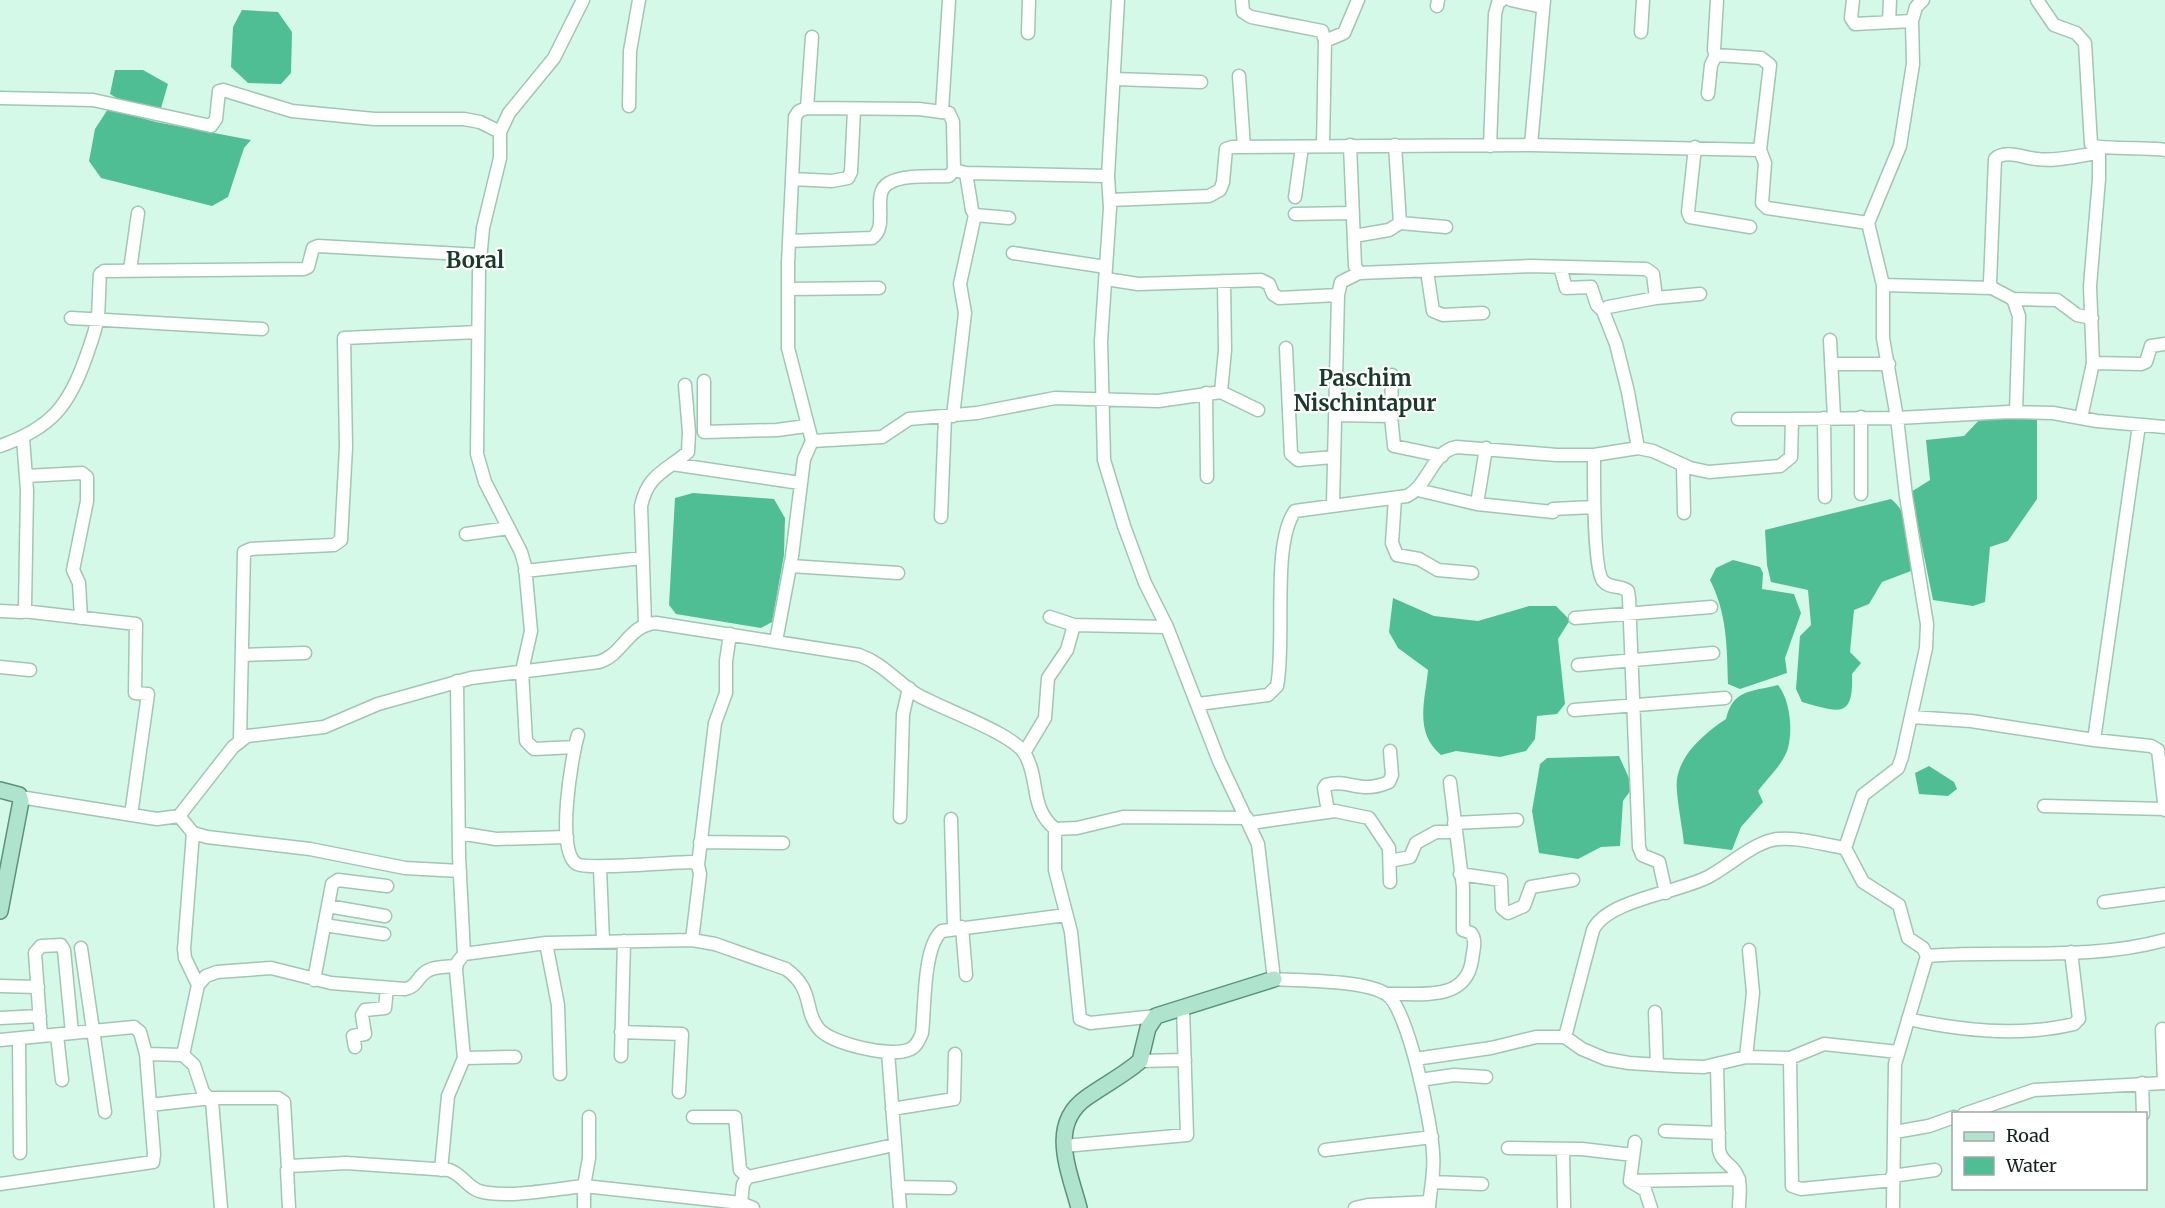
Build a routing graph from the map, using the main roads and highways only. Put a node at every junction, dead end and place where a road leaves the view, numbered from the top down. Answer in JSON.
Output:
{"nodes":[{"id":1,"x":0,"y":790,"type":"edge"},
{"id":2,"x":0,"y":911,"type":"edge"},
{"id":3,"x":1274,"y":979,"type":"road end"},
{"id":4,"x":1078,"y":1208,"type":"edge"}],
"edges":[{"from":1,"to":2,"type":"main road"},
{"from":3,"to":4,"type":"main road"}]}
